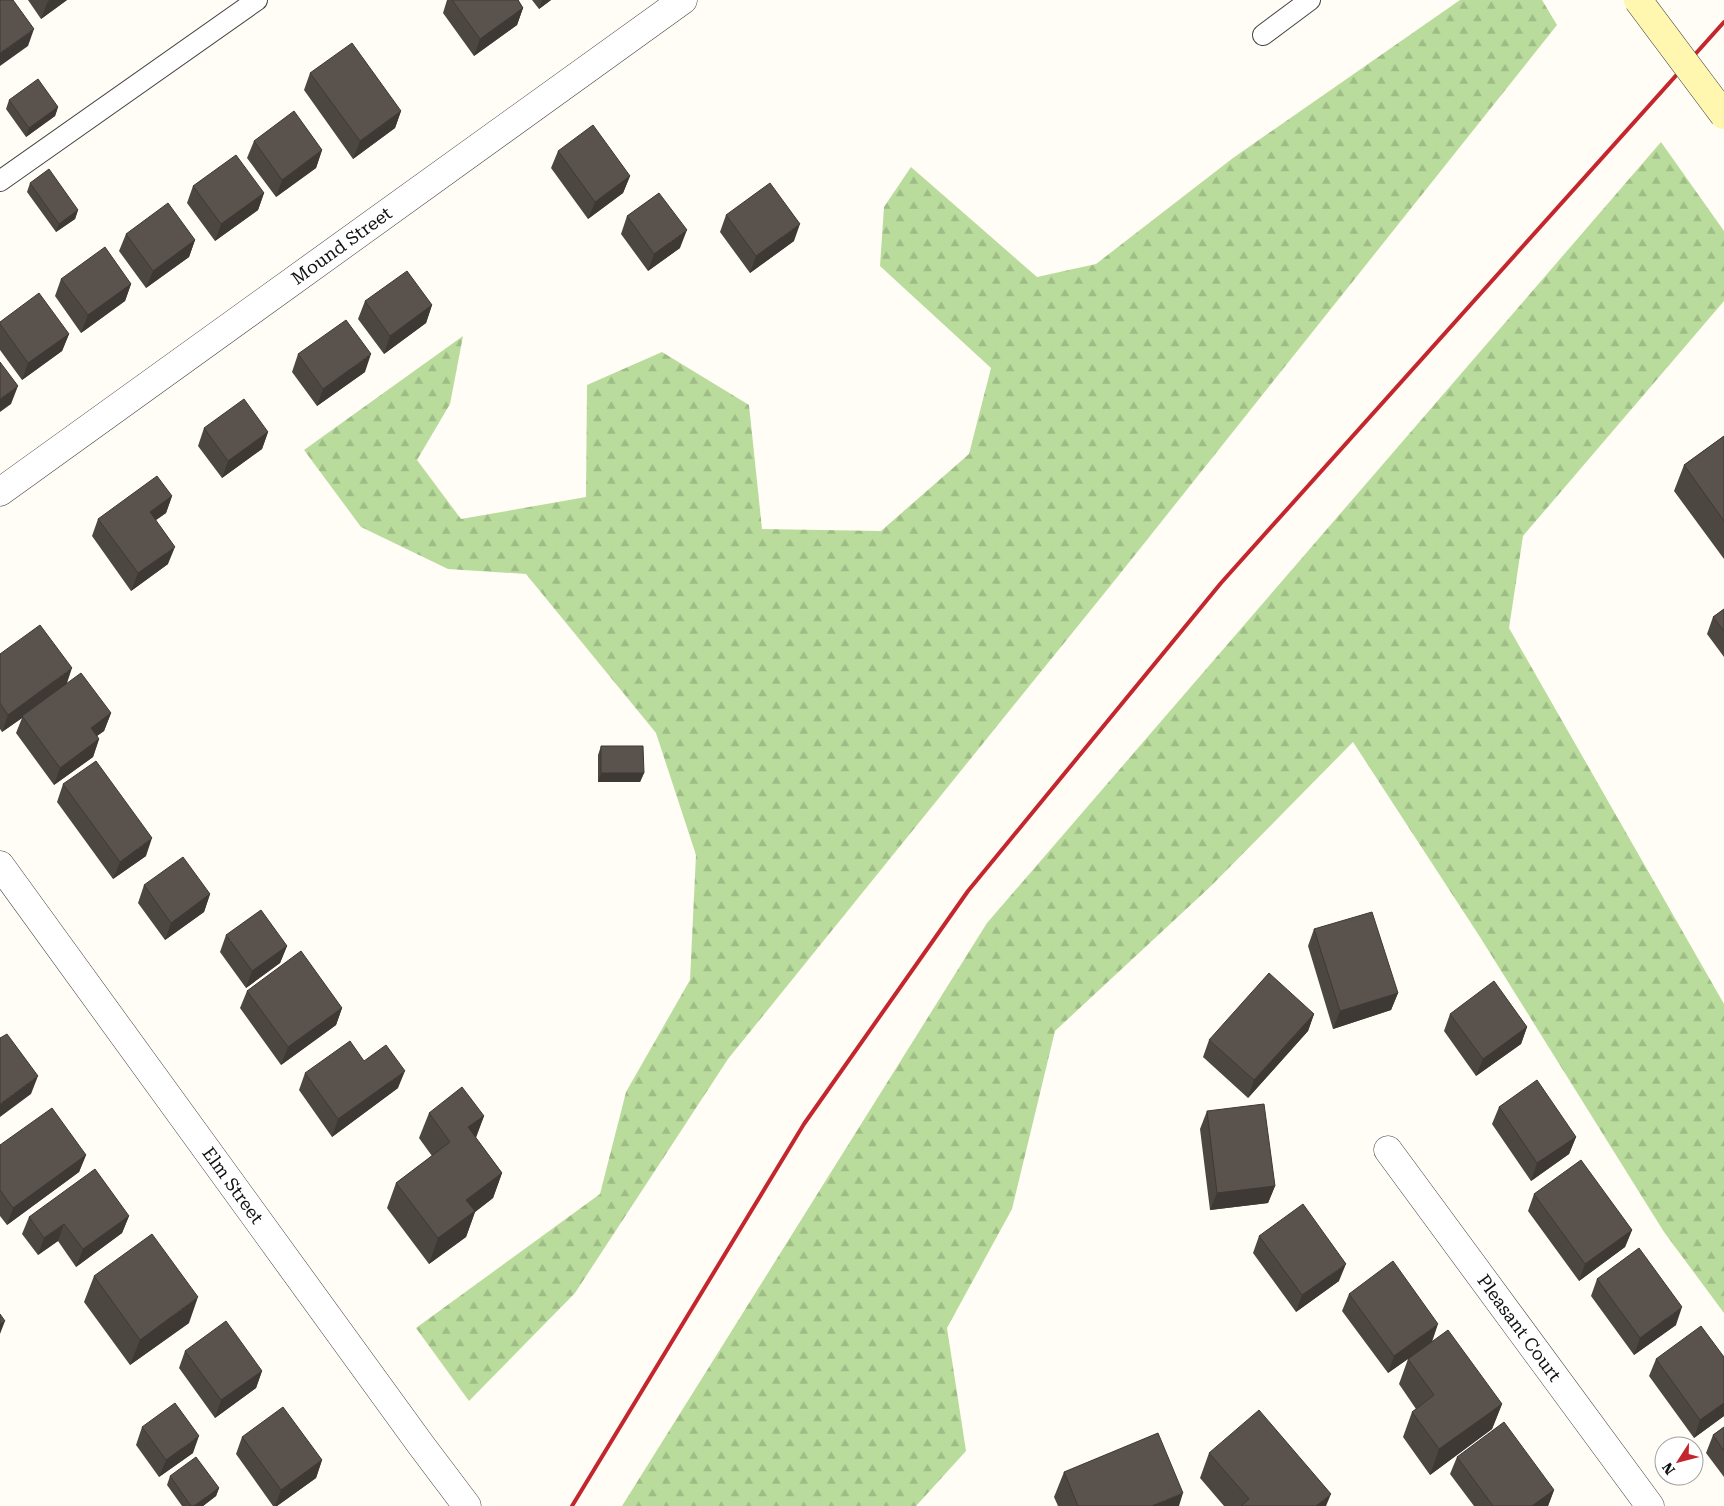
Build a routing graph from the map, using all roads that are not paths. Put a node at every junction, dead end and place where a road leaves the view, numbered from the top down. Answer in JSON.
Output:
{"nodes":[{"id":1,"x":257,"y":0,"type":"edge"},
{"id":2,"x":683,"y":0,"type":"edge"},
{"id":3,"x":1310,"y":0,"type":"edge"},
{"id":4,"x":1638,"y":0,"type":"edge"},
{"id":5,"x":1263,"y":35,"type":"dead end"},
{"id":6,"x":1724,"y":115,"type":"edge"},
{"id":7,"x":0,"y":181,"type":"edge"},
{"id":8,"x":0,"y":492,"type":"edge"},
{"id":9,"x":0,"y":866,"type":"edge"},
{"id":10,"x":1388,"y":1150,"type":"dead end"},
{"id":11,"x":467,"y":1506,"type":"edge"},
{"id":12,"x":1650,"y":1506,"type":"edge"}],
"edges":[{"from":1,"to":7,"type":"lane"},
{"from":2,"to":8,"type":"street","name":"Mound Street"},
{"from":3,"to":5,"type":"lane"},
{"from":4,"to":6,"type":"main road","bridge":true},
{"from":9,"to":11,"type":"street","name":"Elm Street"},
{"from":10,"to":12,"type":"street","name":"Pleasant Court"}]}
